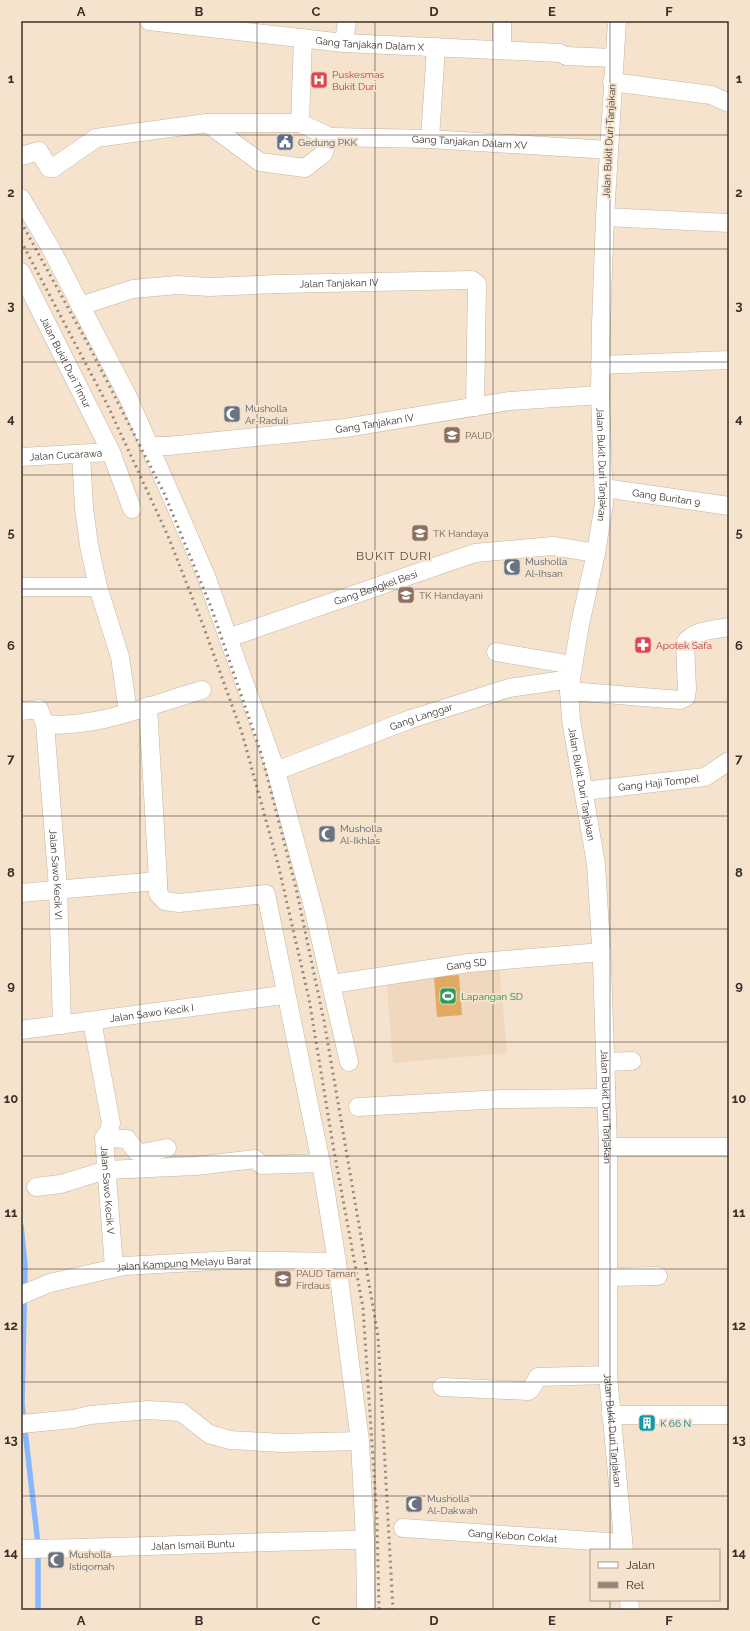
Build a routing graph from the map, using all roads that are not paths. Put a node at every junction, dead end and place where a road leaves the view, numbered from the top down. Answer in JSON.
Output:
{"nodes":[{"id":1,"x":149,"y":21,"type":"edge"},
{"id":2,"x":347,"y":21,"type":"edge"},
{"id":3,"x":502,"y":21,"type":"edge"},
{"id":4,"x":617,"y":21,"type":"edge"},
{"id":5,"x":172,"y":23,"type":"edge"},
{"id":6,"x":303,"y":38,"type":"junction"},
{"id":7,"x":344,"y":43,"type":"junction"},
{"id":8,"x":436,"y":47,"type":"junction"},
{"id":9,"x":502,"y":50,"type":"junction"},
{"id":10,"x":614,"y":58,"type":"junction"},
{"id":11,"x":612,"y":82,"type":"junction"},
{"id":12,"x":729,"y":103,"type":"edge"},
{"id":13,"x":207,"y":123,"type":"junction"},
{"id":14,"x":300,"y":123,"type":"junction"},
{"id":15,"x":330,"y":137,"type":"junction"},
{"id":16,"x":430,"y":139,"type":"junction"},
{"id":17,"x":609,"y":150,"type":"junction"},
{"id":18,"x":21,"y":156,"type":"edge"},
{"id":19,"x":21,"y":198,"type":"edge"},
{"id":20,"x":605,"y":217,"type":"junction"},
{"id":21,"x":729,"y":222,"type":"edge"},
{"id":22,"x":21,"y":272,"type":"edge"},
{"id":23,"x":80,"y":306,"type":"junction"},
{"id":24,"x":729,"y":360,"type":"edge"},
{"id":25,"x":600,"y":365,"type":"junction"},
{"id":26,"x":600,"y":395,"type":"junction"},
{"id":27,"x":475,"y":407,"type":"junction"},
{"id":28,"x":148,"y":446,"type":"junction"},
{"id":29,"x":111,"y":452,"type":"junction"},
{"id":30,"x":81,"y":454,"type":"junction"},
{"id":31,"x":21,"y":457,"type":"edge"},
{"id":32,"x":604,"y":488,"type":"junction"},
{"id":33,"x":729,"y":506,"type":"edge"},
{"id":34,"x":132,"y":509,"type":"dead end"},
{"id":35,"x":596,"y":553,"type":"junction"},
{"id":36,"x":21,"y":587,"type":"edge"},
{"id":37,"x":98,"y":587,"type":"junction"},
{"id":38,"x":729,"y":627,"type":"edge"},
{"id":39,"x":228,"y":638,"type":"junction"},
{"id":40,"x":496,"y":652,"type":"dead end"},
{"id":41,"x":571,"y":679,"type":"junction"},
{"id":42,"x":202,"y":690,"type":"dead end"},
{"id":43,"x":148,"y":706,"type":"junction"},
{"id":44,"x":21,"y":711,"type":"edge"},
{"id":45,"x":128,"y":712,"type":"junction"},
{"id":46,"x":45,"y":724,"type":"junction"},
{"id":47,"x":729,"y":761,"type":"edge"},
{"id":48,"x":276,"y":771,"type":"junction"},
{"id":49,"x":584,"y":791,"type":"junction"},
{"id":50,"x":158,"y":881,"type":"junction"},
{"id":51,"x":58,"y":888,"type":"junction"},
{"id":52,"x":21,"y":893,"type":"edge"},
{"id":53,"x":602,"y":952,"type":"junction"},
{"id":54,"x":332,"y":984,"type":"junction"},
{"id":55,"x":283,"y":995,"type":"dead end"},
{"id":56,"x":92,"y":1021,"type":"junction"},
{"id":57,"x":62,"y":1025,"type":"junction"},
{"id":58,"x":21,"y":1030,"type":"edge"},
{"id":59,"x":632,"y":1061,"type":"dead end"},
{"id":60,"x":349,"y":1062,"type":"dead end"},
{"id":61,"x":606,"y":1062,"type":"junction"},
{"id":62,"x":606,"y":1098,"type":"junction"},
{"id":63,"x":358,"y":1106,"type":"dead end"},
{"id":64,"x":104,"y":1138,"type":"junction"},
{"id":65,"x":729,"y":1147,"type":"edge"},
{"id":66,"x":167,"y":1148,"type":"dead end"},
{"id":67,"x":608,"y":1148,"type":"junction"},
{"id":68,"x":321,"y":1162,"type":"junction"},
{"id":69,"x":106,"y":1170,"type":"junction"},
{"id":70,"x":36,"y":1187,"type":"dead end"},
{"id":71,"x":337,"y":1262,"type":"junction"},
{"id":72,"x":114,"y":1267,"type":"junction"},
{"id":73,"x":658,"y":1276,"type":"dead end"},
{"id":74,"x":608,"y":1277,"type":"junction"},
{"id":75,"x":26,"y":1292,"type":"edge"},
{"id":76,"x":608,"y":1374,"type":"junction"},
{"id":77,"x":442,"y":1387,"type":"dead end"},
{"id":78,"x":611,"y":1415,"type":"junction"},
{"id":79,"x":729,"y":1415,"type":"edge"},
{"id":80,"x":26,"y":1424,"type":"edge"},
{"id":81,"x":360,"y":1441,"type":"junction"},
{"id":82,"x":403,"y":1528,"type":"dead end"},
{"id":83,"x":365,"y":1540,"type":"junction"},
{"id":84,"x":624,"y":1547,"type":"edge"},
{"id":85,"x":25,"y":1549,"type":"edge"},
{"id":86,"x":366,"y":1610,"type":"edge"}],
"edges":[{"from":1,"to":5,"type":"street","name":"Gang Tanjakan Dalam X"},
{"from":2,"to":7,"type":"street"},
{"from":3,"to":9,"type":"street"},
{"from":4,"to":10,"type":"street","name":"Jalan Bukit Duri Tanjakan"},
{"from":5,"to":6,"type":"street","name":"Gang Tanjakan Dalam X"},
{"from":6,"to":7,"type":"street","name":"Gang Tanjakan Dalam X"},
{"from":6,"to":14,"type":"street","name":"Gang Tanjakan Dalam X"},
{"from":7,"to":8,"type":"street","name":"Gang Tanjakan Dalam X"},
{"from":8,"to":9,"type":"street","name":"Gang Tanjakan Dalam X"},
{"from":8,"to":16,"type":"street","name":"Gang Tanjakan Dalam X"},
{"from":9,"to":10,"type":"street","name":"Gang Tanjakan Dalam X"},
{"from":10,"to":11,"type":"street","name":"Jalan Bukit Duri Tanjakan"},
{"from":11,"to":12,"type":"street"},
{"from":11,"to":17,"type":"street","name":"Jalan Bukit Duri Tanjakan"},
{"from":13,"to":14,"type":"street","name":"Gang Tanjakan Dalam XV"},
{"from":13,"to":15,"type":"street"},
{"from":13,"to":18,"type":"street","name":"Gang Tanjakan Dalam XV"},
{"from":14,"to":15,"type":"street","name":"Gang Tanjakan Dalam XV"},
{"from":15,"to":16,"type":"street","name":"Gang Tanjakan Dalam XV"},
{"from":16,"to":17,"type":"street","name":"Gang Tanjakan Dalam XV"},
{"from":17,"to":20,"type":"street","name":"Jalan Bukit Duri Tanjakan"},
{"from":19,"to":23,"type":"street"},
{"from":20,"to":21,"type":"street"},
{"from":20,"to":25,"type":"street","name":"Jalan Bukit Duri Tanjakan"},
{"from":22,"to":29,"type":"street","name":"Jalan Bukit Duri Timur"},
{"from":23,"to":27,"type":"street","name":"Jalan Tanjakan IV"},
{"from":23,"to":28,"type":"street"},
{"from":24,"to":25,"type":"street"},
{"from":25,"to":26,"type":"street","name":"Jalan Bukit Duri Tanjakan"},
{"from":26,"to":27,"type":"street","name":"Gang Tanjakan IV"},
{"from":26,"to":32,"type":"street","name":"Jalan Bukit Duri Tanjakan"},
{"from":27,"to":28,"type":"street","name":"Gang Tanjakan IV"},
{"from":28,"to":39,"type":"street"},
{"from":29,"to":30,"type":"street","name":"Jalan Cucarawa"},
{"from":29,"to":34,"type":"street","name":"Jalan Bukit Duri Timur"},
{"from":30,"to":31,"type":"street","name":"Jalan Cucarawa"},
{"from":30,"to":37,"type":"street"},
{"from":32,"to":33,"type":"street","name":"Gang Buritan 9"},
{"from":32,"to":35,"type":"street","name":"Jalan Bukit Duri Tanjakan"},
{"from":35,"to":39,"type":"street","name":"Gang Bengkel Besi"},
{"from":35,"to":41,"type":"street","name":"Jalan Bukit Duri Tanjakan"},
{"from":36,"to":37,"type":"street"},
{"from":37,"to":45,"type":"street"},
{"from":38,"to":41,"type":"street"},
{"from":39,"to":48,"type":"street"},
{"from":40,"to":41,"type":"street"},
{"from":41,"to":48,"type":"street","name":"Gang Langgar"},
{"from":41,"to":49,"type":"street","name":"Jalan Bukit Duri Tanjakan"},
{"from":42,"to":43,"type":"street"},
{"from":43,"to":45,"type":"street"},
{"from":43,"to":50,"type":"street"},
{"from":44,"to":46,"type":"street"},
{"from":45,"to":46,"type":"street"},
{"from":46,"to":51,"type":"street","name":"Jalan Sawo Kecik VI"},
{"from":47,"to":49,"type":"street","name":"Gang Haji Tompel"},
{"from":48,"to":54,"type":"street"},
{"from":49,"to":53,"type":"street","name":"Jalan Bukit Duri Tanjakan"},
{"from":50,"to":51,"type":"street"},
{"from":50,"to":68,"type":"street"},
{"from":51,"to":52,"type":"street"},
{"from":51,"to":57,"type":"street","name":"Jalan Sawo Kecik VI"},
{"from":53,"to":54,"type":"street","name":"Gang SD"},
{"from":53,"to":61,"type":"street","name":"Jalan Bukit Duri Tanjakan"},
{"from":54,"to":60,"type":"street"},
{"from":55,"to":56,"type":"street","name":"Jalan Sawo Kecik I"},
{"from":56,"to":57,"type":"street","name":"Jalan Sawo Kecik I"},
{"from":56,"to":64,"type":"street","name":"Jalan Sawo Kecik V"},
{"from":57,"to":58,"type":"street","name":"Jalan Sawo Kecik I"},
{"from":59,"to":61,"type":"street"},
{"from":61,"to":62,"type":"street","name":"Jalan Bukit Duri Tanjakan"},
{"from":62,"to":63,"type":"street"},
{"from":62,"to":67,"type":"street","name":"Jalan Bukit Duri Tanjakan"},
{"from":64,"to":66,"type":"street"},
{"from":64,"to":69,"type":"street","name":"Jalan Sawo Kecik V"},
{"from":65,"to":67,"type":"street"},
{"from":67,"to":74,"type":"street","name":"Jalan Bukit Duri Tanjakan"},
{"from":68,"to":69,"type":"street"},
{"from":68,"to":71,"type":"street"},
{"from":69,"to":70,"type":"street"},
{"from":69,"to":72,"type":"street","name":"Jalan Sawo Kecik V"},
{"from":71,"to":72,"type":"street","name":"Jalan Kampung Melayu Barat"},
{"from":71,"to":81,"type":"street"},
{"from":72,"to":75,"type":"street","name":"Jalan Kampung Melayu Barat"},
{"from":73,"to":74,"type":"street"},
{"from":74,"to":76,"type":"street","name":"Jalan Bukit Duri Tanjakan"},
{"from":76,"to":77,"type":"street"},
{"from":76,"to":78,"type":"street","name":"Jalan Bukit Duri Tanjakan"},
{"from":78,"to":79,"type":"street"},
{"from":78,"to":84,"type":"street","name":"Jalan Bukit Duri Tanjakan"},
{"from":80,"to":81,"type":"street"},
{"from":81,"to":83,"type":"street"},
{"from":82,"to":84,"type":"street","name":"Gang Kebon Coklat"},
{"from":83,"to":85,"type":"street","name":"Jalan Ismail Buntu"},
{"from":83,"to":86,"type":"street"}]}
